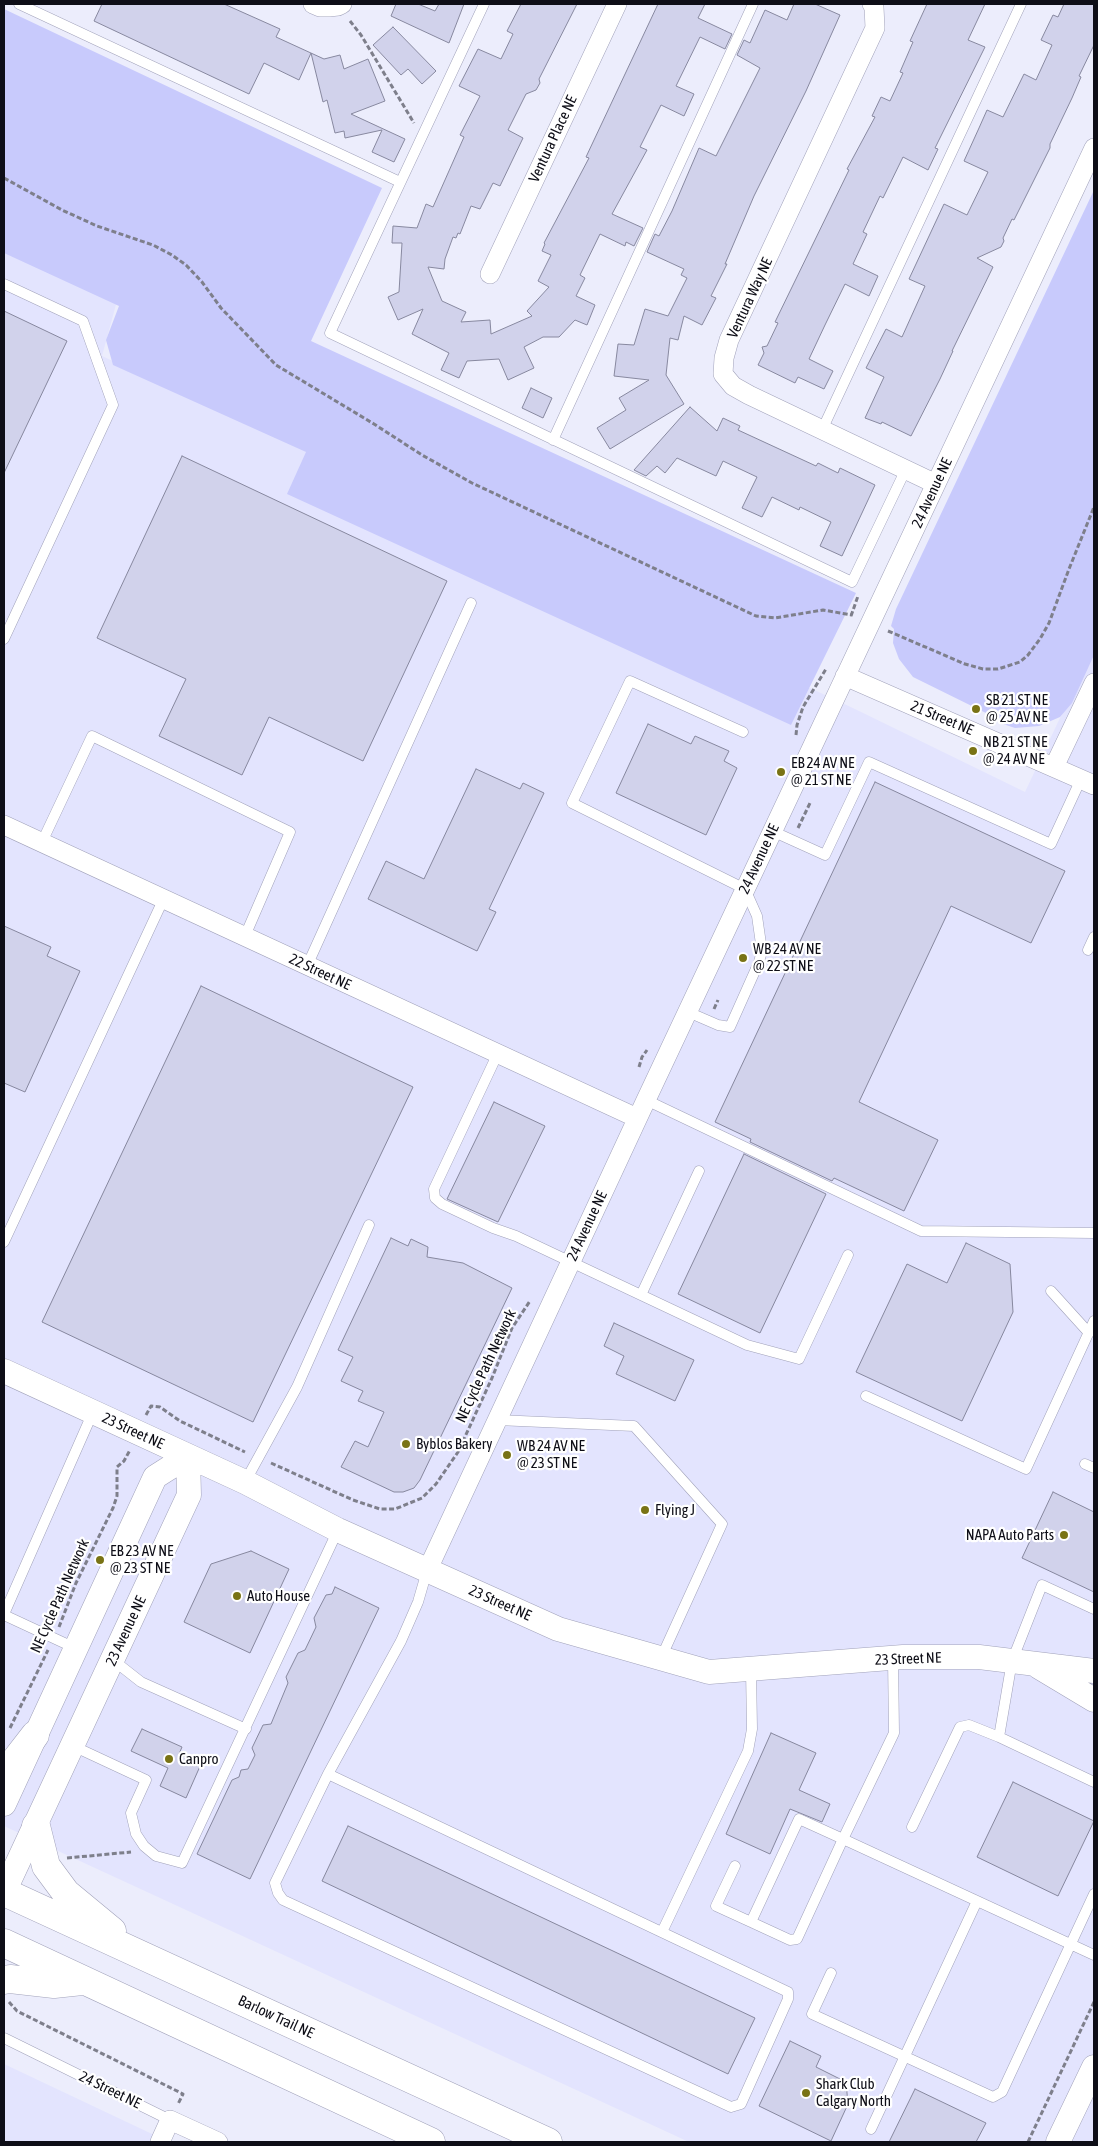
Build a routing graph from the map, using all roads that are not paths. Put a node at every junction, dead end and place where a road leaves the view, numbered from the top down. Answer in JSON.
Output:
{"nodes":[{"id":1,"x":19,"y":4,"type":"edge"},
{"id":2,"x":313,"y":4,"type":"edge"},
{"id":3,"x":342,"y":4,"type":"edge"},
{"id":4,"x":484,"y":4,"type":"edge"},
{"id":5,"x":617,"y":4,"type":"edge"},
{"id":6,"x":753,"y":4,"type":"edge"},
{"id":7,"x":872,"y":4,"type":"edge"},
{"id":8,"x":1021,"y":4,"type":"edge"},
{"id":9,"x":1094,"y":148,"type":"edge"},
{"id":10,"x":400,"y":182,"type":"junction"},
{"id":11,"x":490,"y":274,"type":"dead end"},
{"id":12,"x":4,"y":284,"type":"edge"},
{"id":13,"x":822,"y":430,"type":"junction"},
{"id":14,"x":553,"y":440,"type":"junction"},
{"id":15,"x":906,"y":469,"type":"junction"},
{"id":16,"x":936,"y":484,"type":"junction"},
{"id":17,"x":471,"y":603,"type":"dead end"},
{"id":18,"x":4,"y":640,"type":"edge"},
{"id":19,"x":845,"y":676,"type":"junction"},
{"id":20,"x":1094,"y":683,"type":"edge"},
{"id":21,"x":743,"y":732,"type":"dead end"},
{"id":22,"x":1054,"y":767,"type":"junction"},
{"id":23,"x":1088,"y":782,"type":"edge"},
{"id":24,"x":4,"y":824,"type":"edge"},
{"id":25,"x":772,"y":831,"type":"junction"},
{"id":26,"x":42,"y":842,"type":"junction"},
{"id":27,"x":745,"y":889,"type":"junction"},
{"id":28,"x":164,"y":898,"type":"junction"},
{"id":29,"x":245,"y":936,"type":"junction"},
{"id":30,"x":1094,"y":937,"type":"edge"},
{"id":31,"x":1088,"y":950,"type":"dead end"},
{"id":32,"x":307,"y":966,"type":"junction"},
{"id":33,"x":688,"y":1012,"type":"junction"},
{"id":34,"x":498,"y":1053,"type":"junction"},
{"id":35,"x":646,"y":1100,"type":"junction"},
{"id":36,"x":637,"y":1118,"type":"junction"},
{"id":37,"x":699,"y":1171,"type":"dead end"},
{"id":38,"x":369,"y":1225,"type":"dead end"},
{"id":39,"x":1094,"y":1233,"type":"edge"},
{"id":40,"x":4,"y":1242,"type":"edge"},
{"id":41,"x":848,"y":1255,"type":"dead end"},
{"id":42,"x":570,"y":1262,"type":"junction"},
{"id":43,"x":1051,"y":1291,"type":"dead end"},
{"id":44,"x":641,"y":1295,"type":"junction"},
{"id":45,"x":1094,"y":1321,"type":"edge"},
{"id":46,"x":1089,"y":1332,"type":"junction"},
{"id":47,"x":4,"y":1371,"type":"edge"},
{"id":48,"x":866,"y":1396,"type":"dead end"},
{"id":49,"x":93,"y":1412,"type":"junction"},
{"id":50,"x":497,"y":1420,"type":"junction"},
{"id":51,"x":188,"y":1456,"type":"junction"},
{"id":52,"x":245,"y":1482,"type":"junction"},
{"id":53,"x":338,"y":1530,"type":"junction"},
{"id":54,"x":427,"y":1571,"type":"junction"},
{"id":55,"x":1094,"y":1609,"type":"edge"},
{"id":56,"x":4,"y":1614,"type":"edge"},
{"id":57,"x":75,"y":1648,"type":"junction"},
{"id":58,"x":660,"y":1658,"type":"junction"},
{"id":59,"x":893,"y":1658,"type":"junction"},
{"id":60,"x":113,"y":1660,"type":"junction"},
{"id":61,"x":1024,"y":1663,"type":"junction"},
{"id":62,"x":751,"y":1669,"type":"junction"},
{"id":63,"x":1094,"y":1671,"type":"edge"},
{"id":64,"x":1094,"y":1700,"type":"edge"},
{"id":65,"x":246,"y":1728,"type":"junction"},
{"id":66,"x":35,"y":1735,"type":"junction"},
{"id":67,"x":999,"y":1738,"type":"junction"},
{"id":68,"x":73,"y":1746,"type":"junction"},
{"id":69,"x":328,"y":1774,"type":"junction"},
{"id":70,"x":4,"y":1775,"type":"edge"},
{"id":71,"x":1094,"y":1782,"type":"edge"},
{"id":72,"x":4,"y":1804,"type":"edge"},
{"id":73,"x":36,"y":1826,"type":"junction"},
{"id":74,"x":912,"y":1826,"type":"dead end"},
{"id":75,"x":843,"y":1839,"type":"junction"},
{"id":76,"x":735,"y":1866,"type":"dead end"},
{"id":77,"x":4,"y":1892,"type":"edge"},
{"id":78,"x":1094,"y":1894,"type":"edge"},
{"id":79,"x":977,"y":1902,"type":"junction"},
{"id":80,"x":751,"y":1922,"type":"junction"},
{"id":81,"x":662,"y":1932,"type":"junction"},
{"id":82,"x":4,"y":1943,"type":"edge"},
{"id":83,"x":1070,"y":1944,"type":"junction"},
{"id":84,"x":140,"y":1955,"type":"junction"},
{"id":85,"x":1094,"y":1955,"type":"edge"},
{"id":86,"x":831,"y":1973,"type":"dead end"},
{"id":87,"x":4,"y":1980,"type":"edge"},
{"id":88,"x":85,"y":1981,"type":"junction"},
{"id":89,"x":4,"y":2038,"type":"edge"},
{"id":90,"x":905,"y":2056,"type":"junction"},
{"id":91,"x":1094,"y":2067,"type":"edge"},
{"id":92,"x":170,"y":2120,"type":"junction"},
{"id":93,"x":871,"y":2129,"type":"dead end"},
{"id":94,"x":160,"y":2142,"type":"edge"},
{"id":95,"x":218,"y":2142,"type":"edge"},
{"id":96,"x":431,"y":2142,"type":"edge"},
{"id":97,"x":548,"y":2142,"type":"edge"},
{"id":98,"x":1058,"y":2142,"type":"edge"}],
"edges":[{"from":1,"to":10,"type":"lane"},
{"from":2,"to":3,"type":"street"},
{"from":4,"to":10,"type":"lane"},
{"from":5,"to":11,"type":"street","name":"Ventura Place NE"},
{"from":6,"to":14,"type":"lane"},
{"from":7,"to":13,"type":"street","name":"Ventura Way NE"},
{"from":8,"to":13,"type":"lane"},
{"from":9,"to":16,"type":"street","name":"24 Avenue NE"},
{"from":10,"to":14,"type":"lane"},
{"from":12,"to":18,"type":"lane"},
{"from":13,"to":15,"type":"street","name":"Ventura Way NE"},
{"from":14,"to":15,"type":"lane"},
{"from":15,"to":16,"type":"street","name":"Ventura Way NE"},
{"from":16,"to":19,"type":"street","name":"24 Avenue NE"},
{"from":17,"to":32,"type":"lane"},
{"from":19,"to":22,"type":"street","name":"21 Street NE"},
{"from":19,"to":25,"type":"street","name":"24 Avenue NE"},
{"from":20,"to":22,"type":"street"},
{"from":21,"to":27,"type":"lane"},
{"from":22,"to":23,"type":"street","name":"21 Street NE"},
{"from":23,"to":25,"type":"lane"},
{"from":24,"to":26,"type":"street","name":"22 Street NE"},
{"from":25,"to":27,"type":"street","name":"24 Avenue NE"},
{"from":26,"to":28,"type":"street","name":"22 Street NE"},
{"from":26,"to":29,"type":"lane"},
{"from":27,"to":33,"type":"street","name":"24 Avenue NE"},
{"from":27,"to":33,"type":"lane"},
{"from":28,"to":29,"type":"street","name":"22 Street NE"},
{"from":28,"to":40,"type":"lane"},
{"from":29,"to":32,"type":"street","name":"22 Street NE"},
{"from":30,"to":31,"type":"lane"},
{"from":32,"to":34,"type":"street","name":"22 Street NE"},
{"from":33,"to":35,"type":"street","name":"24 Avenue NE"},
{"from":34,"to":36,"type":"street","name":"22 Street NE"},
{"from":34,"to":42,"type":"lane"},
{"from":35,"to":36,"type":"street","name":"24 Avenue NE"},
{"from":35,"to":39,"type":"lane"},
{"from":36,"to":42,"type":"street","name":"24 Avenue NE"},
{"from":37,"to":44,"type":"lane"},
{"from":38,"to":52,"type":"lane"},
{"from":41,"to":44,"type":"lane"},
{"from":42,"to":44,"type":"lane"},
{"from":42,"to":50,"type":"street","name":"24 Avenue NE"},
{"from":43,"to":46,"type":"lane"},
{"from":45,"to":46,"type":"lane"},
{"from":46,"to":48,"type":"lane"},
{"from":47,"to":49,"type":"street","name":"23 Street NE"},
{"from":49,"to":51,"type":"street","name":"23 Street NE"},
{"from":49,"to":56,"type":"lane"},
{"from":50,"to":54,"type":"street","name":"24 Avenue NE"},
{"from":50,"to":58,"type":"lane"},
{"from":51,"to":52,"type":"street","name":"23 Street NE"},
{"from":51,"to":57,"type":"street"},
{"from":51,"to":60,"type":"street","name":"23 Avenue NE"},
{"from":52,"to":53,"type":"street","name":"23 Street NE"},
{"from":53,"to":54,"type":"street","name":"23 Street NE"},
{"from":53,"to":65,"type":"lane"},
{"from":54,"to":58,"type":"street","name":"23 Street NE"},
{"from":54,"to":69,"type":"lane"},
{"from":55,"to":61,"type":"lane"},
{"from":56,"to":57,"type":"lane"},
{"from":57,"to":66,"type":"street"},
{"from":58,"to":62,"type":"street","name":"23 Street NE"},
{"from":59,"to":61,"type":"street","name":"23 Street NE"},
{"from":59,"to":62,"type":"street","name":"23 Street NE"},
{"from":59,"to":75,"type":"lane"},
{"from":60,"to":65,"type":"lane"},
{"from":60,"to":68,"type":"street","name":"23 Avenue NE"},
{"from":61,"to":63,"type":"street","name":"23 Street NE"},
{"from":61,"to":64,"type":"street","name":"23 Street NE"},
{"from":61,"to":67,"type":"lane"},
{"from":62,"to":81,"type":"lane"},
{"from":65,"to":68,"type":"lane"},
{"from":66,"to":70,"type":"main road"},
{"from":66,"to":72,"type":"street"},
{"from":67,"to":71,"type":"lane"},
{"from":67,"to":74,"type":"lane"},
{"from":68,"to":73,"type":"street","name":"23 Avenue NE"},
{"from":69,"to":81,"type":"lane"},
{"from":69,"to":81,"type":"lane"},
{"from":73,"to":77,"type":"street","name":"23 Avenue NE"},
{"from":73,"to":84,"type":"main road"},
{"from":75,"to":79,"type":"lane"},
{"from":75,"to":80,"type":"lane"},
{"from":75,"to":80,"type":"lane"},
{"from":76,"to":80,"type":"lane"},
{"from":77,"to":84,"type":"main road","name":"Barlow Trail NE"},
{"from":78,"to":83,"type":"lane"},
{"from":79,"to":83,"type":"lane"},
{"from":79,"to":90,"type":"lane"},
{"from":82,"to":88,"type":"main road"},
{"from":83,"to":85,"type":"lane"},
{"from":83,"to":90,"type":"lane"},
{"from":84,"to":97,"type":"main road","name":"Barlow Trail NE"},
{"from":86,"to":90,"type":"lane"},
{"from":87,"to":88,"type":"main road"},
{"from":88,"to":96,"type":"main road"},
{"from":89,"to":92,"type":"lane","name":"24 Street NE"},
{"from":90,"to":93,"type":"lane"},
{"from":91,"to":98,"type":"street"},
{"from":92,"to":94,"type":"street"},
{"from":92,"to":95,"type":"street","name":"24 Street NE"}]}
